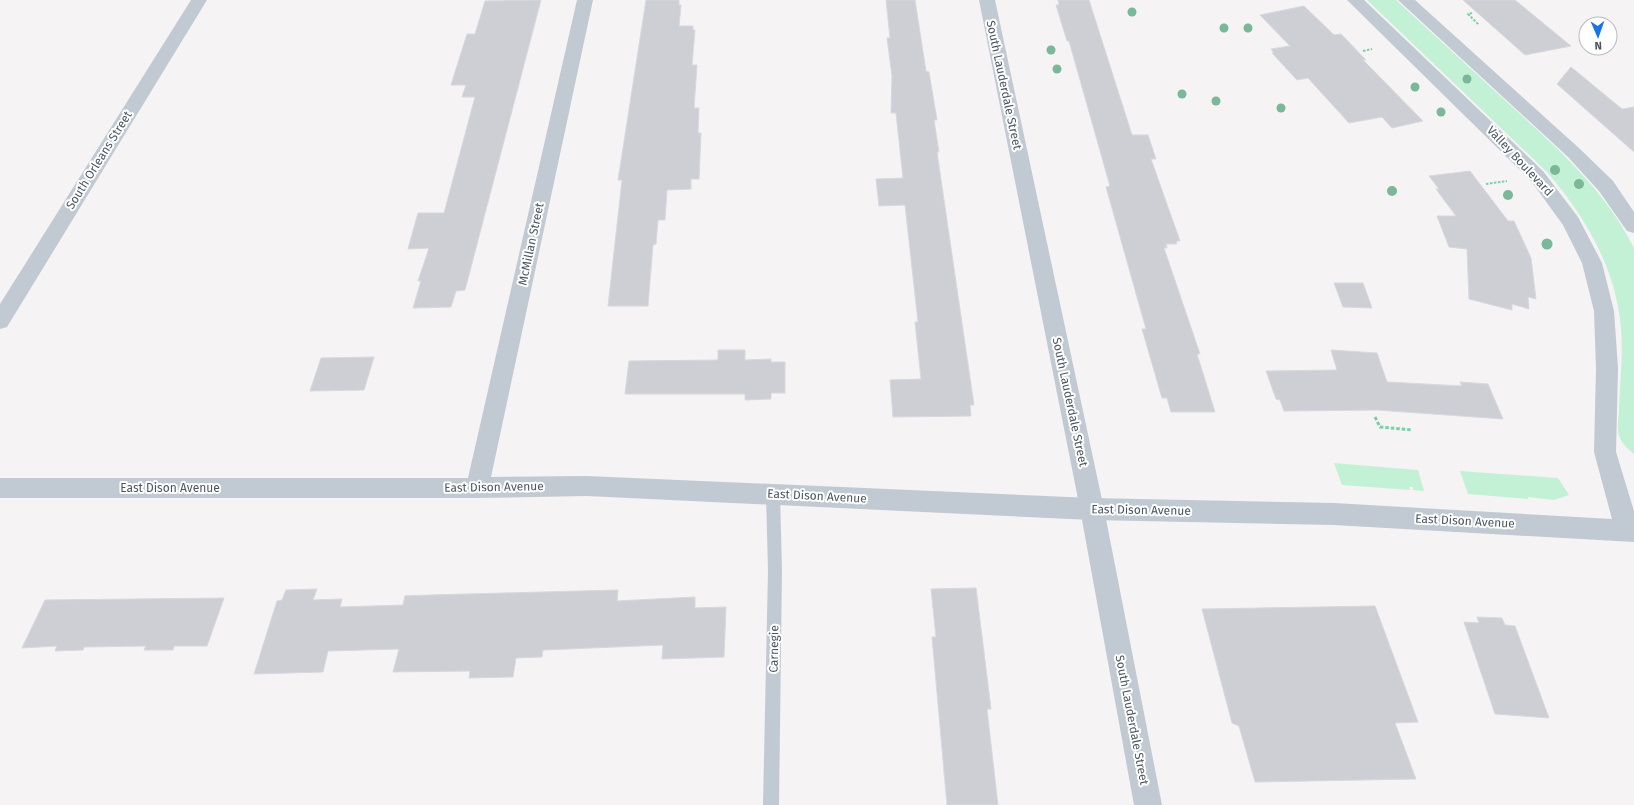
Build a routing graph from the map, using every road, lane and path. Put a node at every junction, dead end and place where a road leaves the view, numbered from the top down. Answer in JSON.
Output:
{"nodes":[{"id":1,"x":199,"y":0,"type":"edge"},
{"id":2,"x":585,"y":0,"type":"edge"},
{"id":3,"x":987,"y":0,"type":"edge"},
{"id":4,"x":1355,"y":0,"type":"edge"},
{"id":5,"x":1406,"y":0,"type":"edge"},
{"id":6,"x":1472,"y":14,"type":"dead end"},
{"id":7,"x":1479,"y":25,"type":"dead end"},
{"id":8,"x":1634,"y":226,"type":"edge"},
{"id":9,"x":0,"y":321,"type":"edge"},
{"id":10,"x":1375,"y":417,"type":"dead end"},
{"id":11,"x":1412,"y":430,"type":"dead end"},
{"id":12,"x":0,"y":488,"type":"edge"},
{"id":13,"x":477,"y":488,"type":"junction"},
{"id":14,"x":773,"y":494,"type":"junction"},
{"id":15,"x":1092,"y":509,"type":"junction"},
{"id":16,"x":1631,"y":531,"type":"edge"},
{"id":17,"x":771,"y":805,"type":"edge"},
{"id":18,"x":1148,"y":805,"type":"edge"}],
"edges":[{"from":1,"to":9,"type":"street","name":"South Orleans Street"},
{"from":2,"to":13,"type":"street","name":"McMillan Street"},
{"from":3,"to":15,"type":"street","name":"South Lauderdale Street"},
{"from":4,"to":16,"type":"street","name":"Valley Boulevard"},
{"from":5,"to":8,"type":"street"},
{"from":6,"to":7,"type":"path"},
{"from":10,"to":11,"type":"path"},
{"from":12,"to":13,"type":"street","name":"East Dison Avenue"},
{"from":13,"to":14,"type":"street","name":"East Dison Avenue"},
{"from":14,"to":15,"type":"street","name":"East Dison Avenue"},
{"from":14,"to":17,"type":"lane","name":"Carnegie"},
{"from":15,"to":16,"type":"street","name":"East Dison Avenue"},
{"from":15,"to":18,"type":"street","name":"South Lauderdale Street"}]}
